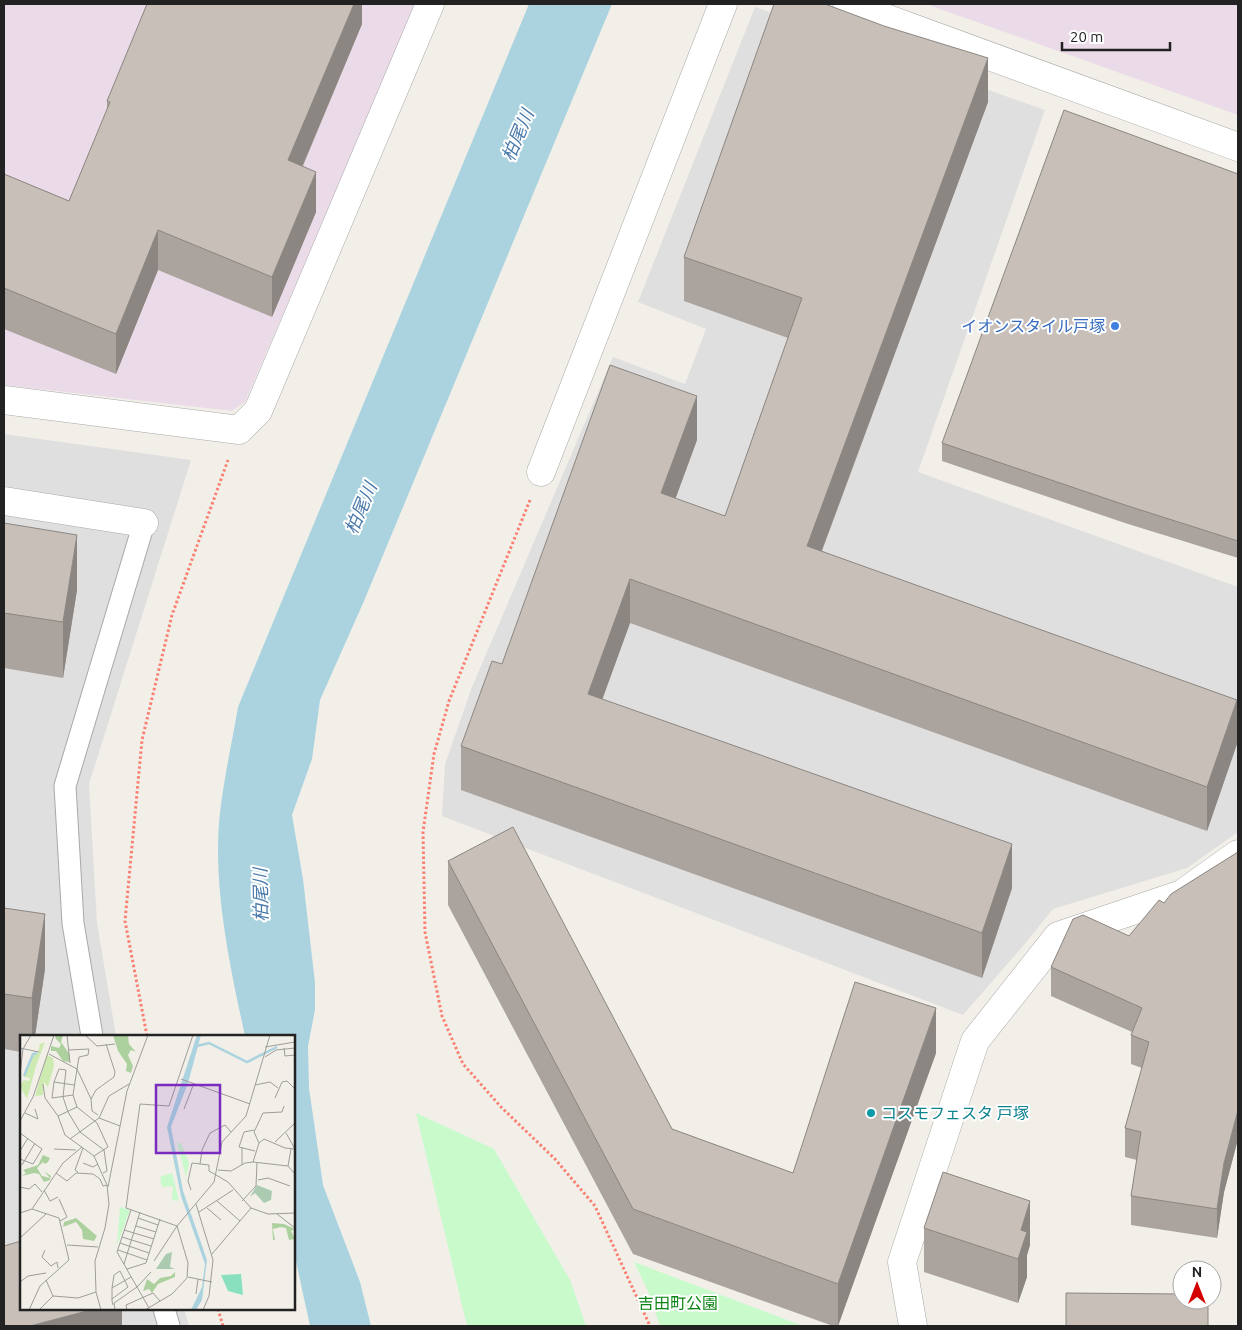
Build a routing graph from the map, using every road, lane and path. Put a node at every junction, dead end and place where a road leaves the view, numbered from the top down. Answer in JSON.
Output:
{"nodes":[{"id":1,"x":430,"y":4,"type":"edge"},
{"id":2,"x":723,"y":4,"type":"edge"},
{"id":3,"x":847,"y":4,"type":"edge"},
{"id":4,"x":1238,"y":147,"type":"edge"},
{"id":5,"x":4,"y":400,"type":"edge"},
{"id":6,"x":239,"y":430,"type":"junction"},
{"id":7,"x":541,"y":472,"type":"joint"},
{"id":8,"x":4,"y":501,"type":"edge"},
{"id":9,"x":144,"y":523,"type":"joint"},
{"id":10,"x":1238,"y":854,"type":"edge"},
{"id":11,"x":92,"y":1035,"type":"edge"},
{"id":12,"x":146,"y":1035,"type":"edge"},
{"id":13,"x":164,"y":1310,"type":"edge"},
{"id":14,"x":218,"y":1310,"type":"edge"},
{"id":15,"x":169,"y":1326,"type":"edge"},
{"id":16,"x":224,"y":1326,"type":"edge"},
{"id":17,"x":650,"y":1326,"type":"edge"},
{"id":18,"x":913,"y":1326,"type":"edge"}],
"edges":[{"from":1,"to":6,"type":"street"},
{"from":2,"to":7,"type":"street"},
{"from":3,"to":4,"type":"street"},
{"from":5,"to":6,"type":"street"},
{"from":6,"to":12,"type":"path"},
{"from":7,"to":17,"type":"path"},
{"from":8,"to":9,"type":"street"},
{"from":9,"to":11,"type":"lane"},
{"from":10,"to":18,"type":"street"},
{"from":13,"to":15,"type":"lane"},
{"from":14,"to":16,"type":"path"}]}
